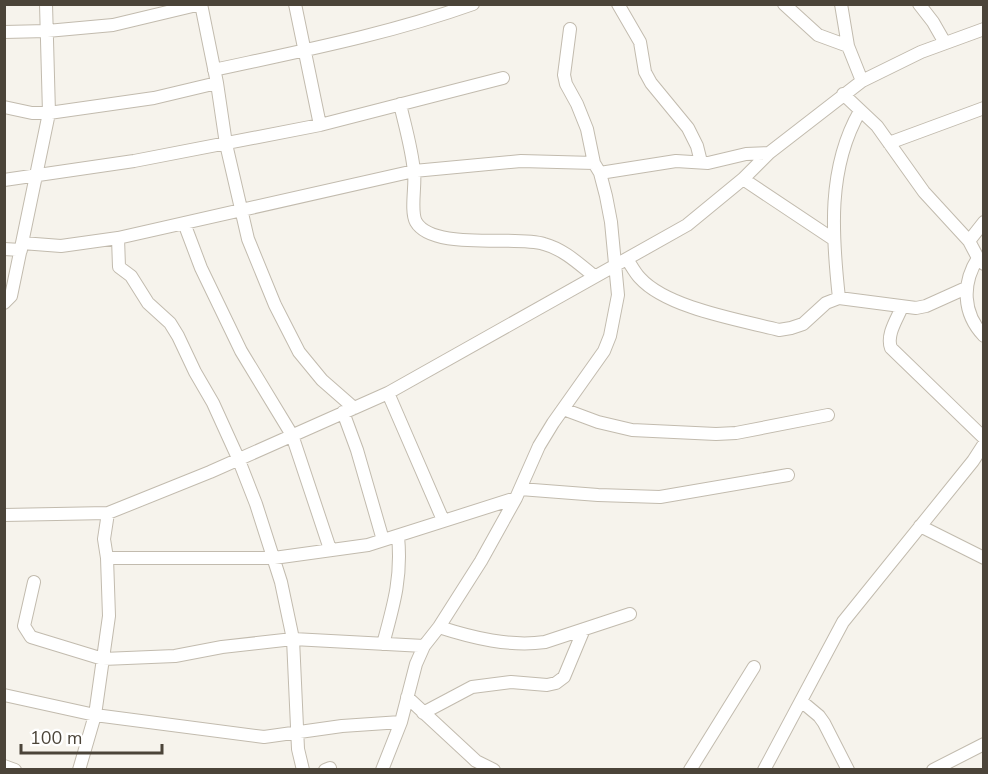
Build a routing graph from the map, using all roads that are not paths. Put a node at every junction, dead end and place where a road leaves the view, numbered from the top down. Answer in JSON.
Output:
{"nodes":[{"id":1,"x":46,"y":4,"type":"edge"},
{"id":2,"x":201,"y":4,"type":"edge"},
{"id":3,"x":295,"y":4,"type":"edge"},
{"id":4,"x":473,"y":4,"type":"edge"},
{"id":5,"x":618,"y":4,"type":"edge"},
{"id":6,"x":784,"y":4,"type":"edge"},
{"id":7,"x":841,"y":4,"type":"edge"},
{"id":8,"x":920,"y":4,"type":"edge"},
{"id":9,"x":449,"y":8,"type":"edge"},
{"id":10,"x":570,"y":29,"type":"dead end"},
{"id":11,"x":984,"y":29,"type":"edge"},
{"id":12,"x":47,"y":31,"type":"junction"},
{"id":13,"x":4,"y":32,"type":"edge"},
{"id":14,"x":945,"y":43,"type":"junction"},
{"id":15,"x":848,"y":45,"type":"junction"},
{"id":16,"x":304,"y":50,"type":"junction"},
{"id":17,"x":215,"y":76,"type":"junction"},
{"id":18,"x":503,"y":78,"type":"dead end"},
{"id":19,"x":862,"y":81,"type":"junction"},
{"id":20,"x":843,"y":94,"type":"junction"},
{"id":21,"x":400,"y":104,"type":"junction"},
{"id":22,"x":4,"y":107,"type":"edge"},
{"id":23,"x":984,"y":108,"type":"edge"},
{"id":24,"x":861,"y":111,"type":"junction"},
{"id":25,"x":49,"y":113,"type":"junction"},
{"id":26,"x":320,"y":125,"type":"junction"},
{"id":27,"x":890,"y":143,"type":"junction"},
{"id":28,"x":226,"y":144,"type":"junction"},
{"id":29,"x":769,"y":153,"type":"junction"},
{"id":30,"x":701,"y":162,"type":"junction"},
{"id":31,"x":597,"y":168,"type":"junction"},
{"id":32,"x":414,"y":171,"type":"junction"},
{"id":33,"x":35,"y":176,"type":"junction"},
{"id":34,"x":743,"y":179,"type":"junction"},
{"id":35,"x":4,"y":180,"type":"edge"},
{"id":36,"x":241,"y":210,"type":"junction"},
{"id":37,"x":984,"y":222,"type":"edge"},
{"id":38,"x":184,"y":224,"type":"junction"},
{"id":39,"x":117,"y":238,"type":"junction"},
{"id":40,"x":833,"y":239,"type":"junction"},
{"id":41,"x":969,"y":241,"type":"junction"},
{"id":42,"x":21,"y":246,"type":"junction"},
{"id":43,"x":4,"y":249,"type":"edge"},
{"id":44,"x":627,"y":259,"type":"junction"},
{"id":45,"x":981,"y":261,"type":"edge"},
{"id":46,"x":615,"y":264,"type":"junction"},
{"id":47,"x":594,"y":276,"type":"junction"},
{"id":48,"x":966,"y":288,"type":"junction"},
{"id":49,"x":839,"y":298,"type":"junction"},
{"id":50,"x":4,"y":303,"type":"edge"},
{"id":51,"x":902,"y":307,"type":"junction"},
{"id":52,"x":984,"y":336,"type":"edge"},
{"id":53,"x":388,"y":393,"type":"junction"},
{"id":54,"x":563,"y":409,"type":"junction"},
{"id":55,"x":348,"y":410,"type":"junction"},
{"id":56,"x":828,"y":415,"type":"dead end"},
{"id":57,"x":292,"y":435,"type":"junction"},
{"id":58,"x":984,"y":438,"type":"edge"},
{"id":59,"x":984,"y":444,"type":"edge"},
{"id":60,"x":238,"y":458,"type":"junction"},
{"id":61,"x":788,"y":475,"type":"dead end"},
{"id":62,"x":518,"y":494,"type":"junction"},
{"id":63,"x":108,"y":513,"type":"junction"},
{"id":64,"x":4,"y":516,"type":"edge"},
{"id":65,"x":443,"y":520,"type":"junction"},
{"id":66,"x":920,"y":526,"type":"junction"},
{"id":67,"x":398,"y":536,"type":"junction"},
{"id":68,"x":383,"y":540,"type":"junction"},
{"id":69,"x":330,"y":549,"type":"junction"},
{"id":70,"x":107,"y":558,"type":"junction"},
{"id":71,"x":274,"y":558,"type":"junction"},
{"id":72,"x":984,"y":558,"type":"edge"},
{"id":73,"x":34,"y":582,"type":"dead end"},
{"id":74,"x":630,"y":614,"type":"dead end"},
{"id":75,"x":439,"y":627,"type":"junction"},
{"id":76,"x":584,"y":629,"type":"junction"},
{"id":77,"x":293,"y":639,"type":"junction"},
{"id":78,"x":383,"y":644,"type":"junction"},
{"id":79,"x":424,"y":646,"type":"junction"},
{"id":80,"x":103,"y":659,"type":"junction"},
{"id":81,"x":754,"y":668,"type":"dead end"},
{"id":82,"x":4,"y":695,"type":"edge"},
{"id":83,"x":407,"y":697,"type":"junction"},
{"id":84,"x":801,"y":701,"type":"junction"},
{"id":85,"x":423,"y":713,"type":"junction"},
{"id":86,"x":95,"y":715,"type":"junction"},
{"id":87,"x":401,"y":722,"type":"junction"},
{"id":88,"x":297,"y":731,"type":"junction"},
{"id":89,"x":984,"y":744,"type":"edge"},
{"id":90,"x":475,"y":765,"type":"edge"},
{"id":91,"x":4,"y":766,"type":"edge"},
{"id":92,"x":15,"y":770,"type":"edge"},
{"id":93,"x":79,"y":770,"type":"edge"},
{"id":94,"x":303,"y":770,"type":"edge"},
{"id":95,"x":382,"y":770,"type":"edge"},
{"id":96,"x":494,"y":770,"type":"edge"},
{"id":97,"x":690,"y":770,"type":"edge"},
{"id":98,"x":765,"y":770,"type":"edge"},
{"id":99,"x":848,"y":770,"type":"edge"},
{"id":100,"x":933,"y":770,"type":"edge"}],
"edges":[{"from":1,"to":12,"type":"street"},
{"from":2,"to":12,"type":"street"},
{"from":2,"to":17,"type":"street"},
{"from":3,"to":16,"type":"street"},
{"from":4,"to":9,"type":"street"},
{"from":5,"to":30,"type":"street"},
{"from":6,"to":15,"type":"street"},
{"from":7,"to":15,"type":"street"},
{"from":8,"to":14,"type":"street"},
{"from":9,"to":16,"type":"street"},
{"from":10,"to":31,"type":"street"},
{"from":11,"to":14,"type":"street"},
{"from":12,"to":13,"type":"street"},
{"from":12,"to":25,"type":"street"},
{"from":14,"to":19,"type":"street"},
{"from":15,"to":19,"type":"street"},
{"from":16,"to":17,"type":"street"},
{"from":16,"to":26,"type":"street"},
{"from":17,"to":25,"type":"street"},
{"from":17,"to":28,"type":"street"},
{"from":18,"to":21,"type":"street"},
{"from":19,"to":20,"type":"street"},
{"from":20,"to":24,"type":"street"},
{"from":20,"to":29,"type":"street"},
{"from":21,"to":26,"type":"street"},
{"from":21,"to":32,"type":"street"},
{"from":22,"to":25,"type":"street"},
{"from":23,"to":27,"type":"street"},
{"from":24,"to":27,"type":"street"},
{"from":24,"to":40,"type":"street"},
{"from":25,"to":33,"type":"street"},
{"from":26,"to":28,"type":"street"},
{"from":27,"to":41,"type":"street"},
{"from":28,"to":33,"type":"street"},
{"from":28,"to":36,"type":"street"},
{"from":29,"to":30,"type":"street"},
{"from":29,"to":34,"type":"street"},
{"from":30,"to":31,"type":"street"},
{"from":31,"to":32,"type":"street"},
{"from":31,"to":46,"type":"street"},
{"from":32,"to":36,"type":"street"},
{"from":32,"to":47,"type":"street"},
{"from":33,"to":35,"type":"street"},
{"from":33,"to":42,"type":"street"},
{"from":34,"to":40,"type":"street"},
{"from":34,"to":44,"type":"street"},
{"from":36,"to":38,"type":"street"},
{"from":36,"to":55,"type":"street"},
{"from":37,"to":41,"type":"street"},
{"from":38,"to":39,"type":"street"},
{"from":38,"to":57,"type":"street"},
{"from":39,"to":42,"type":"street"},
{"from":39,"to":60,"type":"street"},
{"from":40,"to":49,"type":"street"},
{"from":41,"to":45,"type":"street"},
{"from":42,"to":43,"type":"street"},
{"from":42,"to":50,"type":"street"},
{"from":44,"to":46,"type":"street"},
{"from":44,"to":49,"type":"street"},
{"from":45,"to":48,"type":"street"},
{"from":46,"to":47,"type":"street"},
{"from":46,"to":54,"type":"street"},
{"from":47,"to":53,"type":"street"},
{"from":48,"to":51,"type":"street"},
{"from":48,"to":52,"type":"street"},
{"from":49,"to":51,"type":"street"},
{"from":51,"to":58,"type":"street"},
{"from":53,"to":55,"type":"street"},
{"from":53,"to":65,"type":"street"},
{"from":54,"to":56,"type":"street"},
{"from":54,"to":62,"type":"street"},
{"from":55,"to":57,"type":"street"},
{"from":55,"to":68,"type":"street"},
{"from":57,"to":60,"type":"street"},
{"from":57,"to":69,"type":"street"},
{"from":59,"to":66,"type":"street"},
{"from":60,"to":63,"type":"street"},
{"from":60,"to":71,"type":"street"},
{"from":61,"to":62,"type":"street"},
{"from":62,"to":65,"type":"street"},
{"from":62,"to":75,"type":"street"},
{"from":63,"to":64,"type":"street"},
{"from":63,"to":70,"type":"street"},
{"from":65,"to":67,"type":"street"},
{"from":66,"to":72,"type":"street"},
{"from":66,"to":84,"type":"street"},
{"from":67,"to":68,"type":"street"},
{"from":67,"to":78,"type":"street"},
{"from":68,"to":69,"type":"street"},
{"from":69,"to":71,"type":"street"},
{"from":70,"to":71,"type":"street"},
{"from":70,"to":80,"type":"street"},
{"from":71,"to":77,"type":"street"},
{"from":73,"to":80,"type":"street"},
{"from":74,"to":76,"type":"street"},
{"from":75,"to":76,"type":"street"},
{"from":75,"to":79,"type":"street"},
{"from":76,"to":85,"type":"street"},
{"from":77,"to":78,"type":"street"},
{"from":77,"to":80,"type":"street"},
{"from":77,"to":88,"type":"street"},
{"from":78,"to":79,"type":"street"},
{"from":79,"to":83,"type":"street"},
{"from":80,"to":86,"type":"street"},
{"from":81,"to":97,"type":"street"},
{"from":82,"to":86,"type":"street"},
{"from":83,"to":85,"type":"street"},
{"from":83,"to":87,"type":"street"},
{"from":84,"to":98,"type":"street"},
{"from":84,"to":99,"type":"street"},
{"from":85,"to":90,"type":"street"},
{"from":86,"to":88,"type":"street"},
{"from":86,"to":93,"type":"street"},
{"from":87,"to":88,"type":"street"},
{"from":87,"to":95,"type":"street"},
{"from":88,"to":94,"type":"street"},
{"from":89,"to":100,"type":"street"},
{"from":90,"to":96,"type":"street"},
{"from":91,"to":92,"type":"street"}]}
